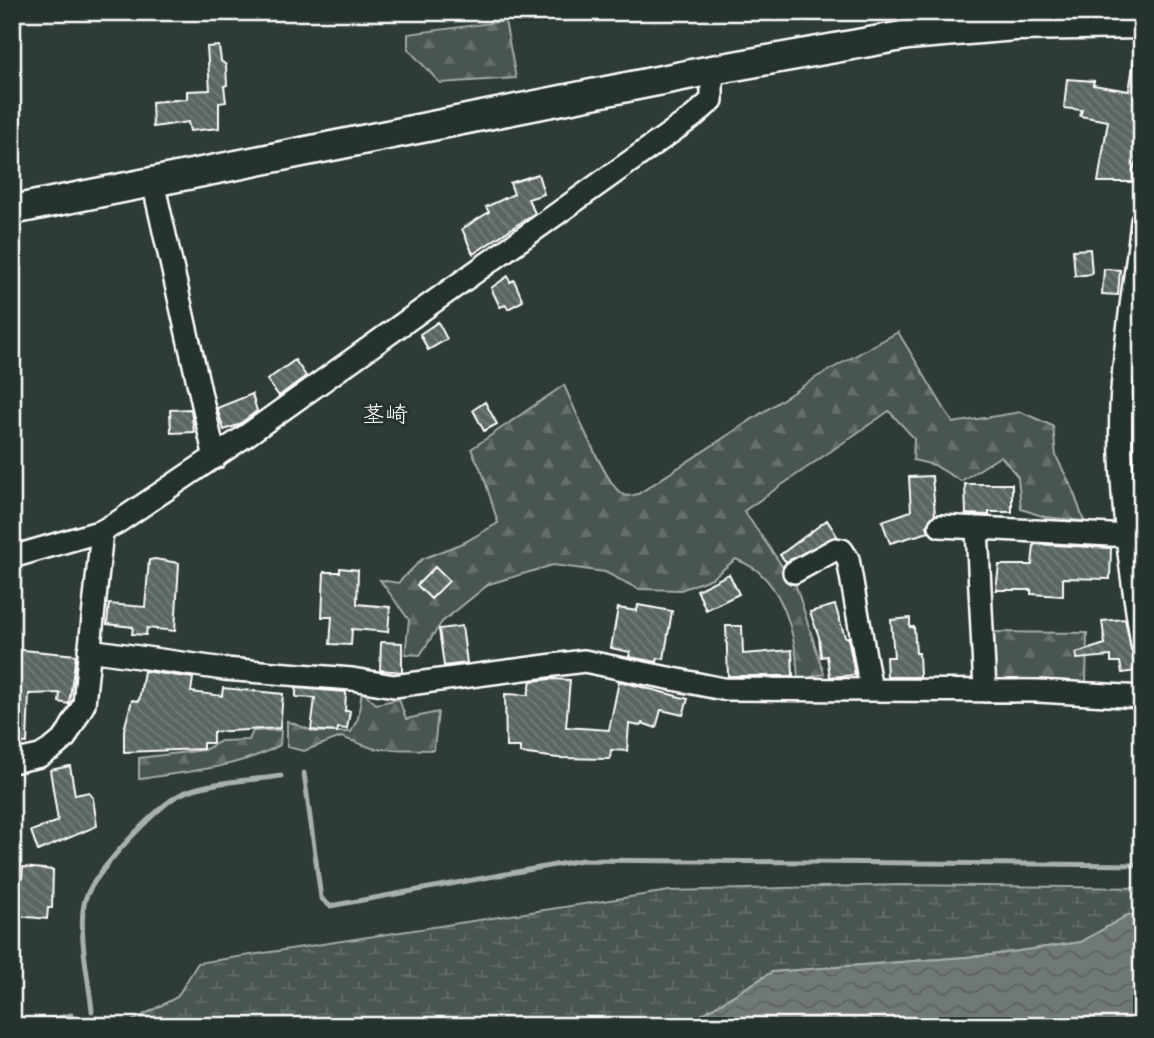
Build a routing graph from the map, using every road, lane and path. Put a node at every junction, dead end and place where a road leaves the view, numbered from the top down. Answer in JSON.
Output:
{"nodes":[{"id":1,"x":1016,"y":19,"type":"edge"},
{"id":2,"x":1142,"y":24,"type":"edge"},
{"id":3,"x":712,"y":70,"type":"junction"},
{"id":4,"x":153,"y":182,"type":"junction"},
{"id":5,"x":12,"y":210,"type":"edge"},
{"id":6,"x":1142,"y":221,"type":"edge"},
{"id":7,"x":1135,"y":325,"type":"edge"},
{"id":8,"x":215,"y":458,"type":"junction"},
{"id":9,"x":940,"y":526,"type":"dead end"},
{"id":10,"x":976,"y":528,"type":"junction"},
{"id":11,"x":102,"y":531,"type":"junction"},
{"id":12,"x":1129,"y":536,"type":"junction"},
{"id":13,"x":12,"y":557,"type":"edge"},
{"id":14,"x":794,"y":572,"type":"dead end"},
{"id":15,"x":1142,"y":644,"type":"edge"},
{"id":16,"x":89,"y":650,"type":"junction"},
{"id":17,"x":871,"y":691,"type":"junction"},
{"id":18,"x":985,"y":691,"type":"junction"},
{"id":19,"x":1142,"y":697,"type":"edge"},
{"id":20,"x":12,"y":762,"type":"edge"}],
"edges":[{"from":1,"to":2,"type":"street"},
{"from":1,"to":3,"type":"street"},
{"from":3,"to":4,"type":"street"},
{"from":3,"to":8,"type":"street"},
{"from":4,"to":5,"type":"street"},
{"from":4,"to":8,"type":"street"},
{"from":6,"to":7,"type":"street"},
{"from":7,"to":12,"type":"street"},
{"from":8,"to":11,"type":"street"},
{"from":9,"to":10,"type":"street"},
{"from":10,"to":12,"type":"street"},
{"from":10,"to":18,"type":"street"},
{"from":11,"to":13,"type":"street"},
{"from":11,"to":16,"type":"street"},
{"from":12,"to":15,"type":"street"},
{"from":14,"to":17,"type":"street"},
{"from":16,"to":17,"type":"street"},
{"from":16,"to":20,"type":"street"},
{"from":17,"to":18,"type":"street"},
{"from":18,"to":19,"type":"street"}]}
